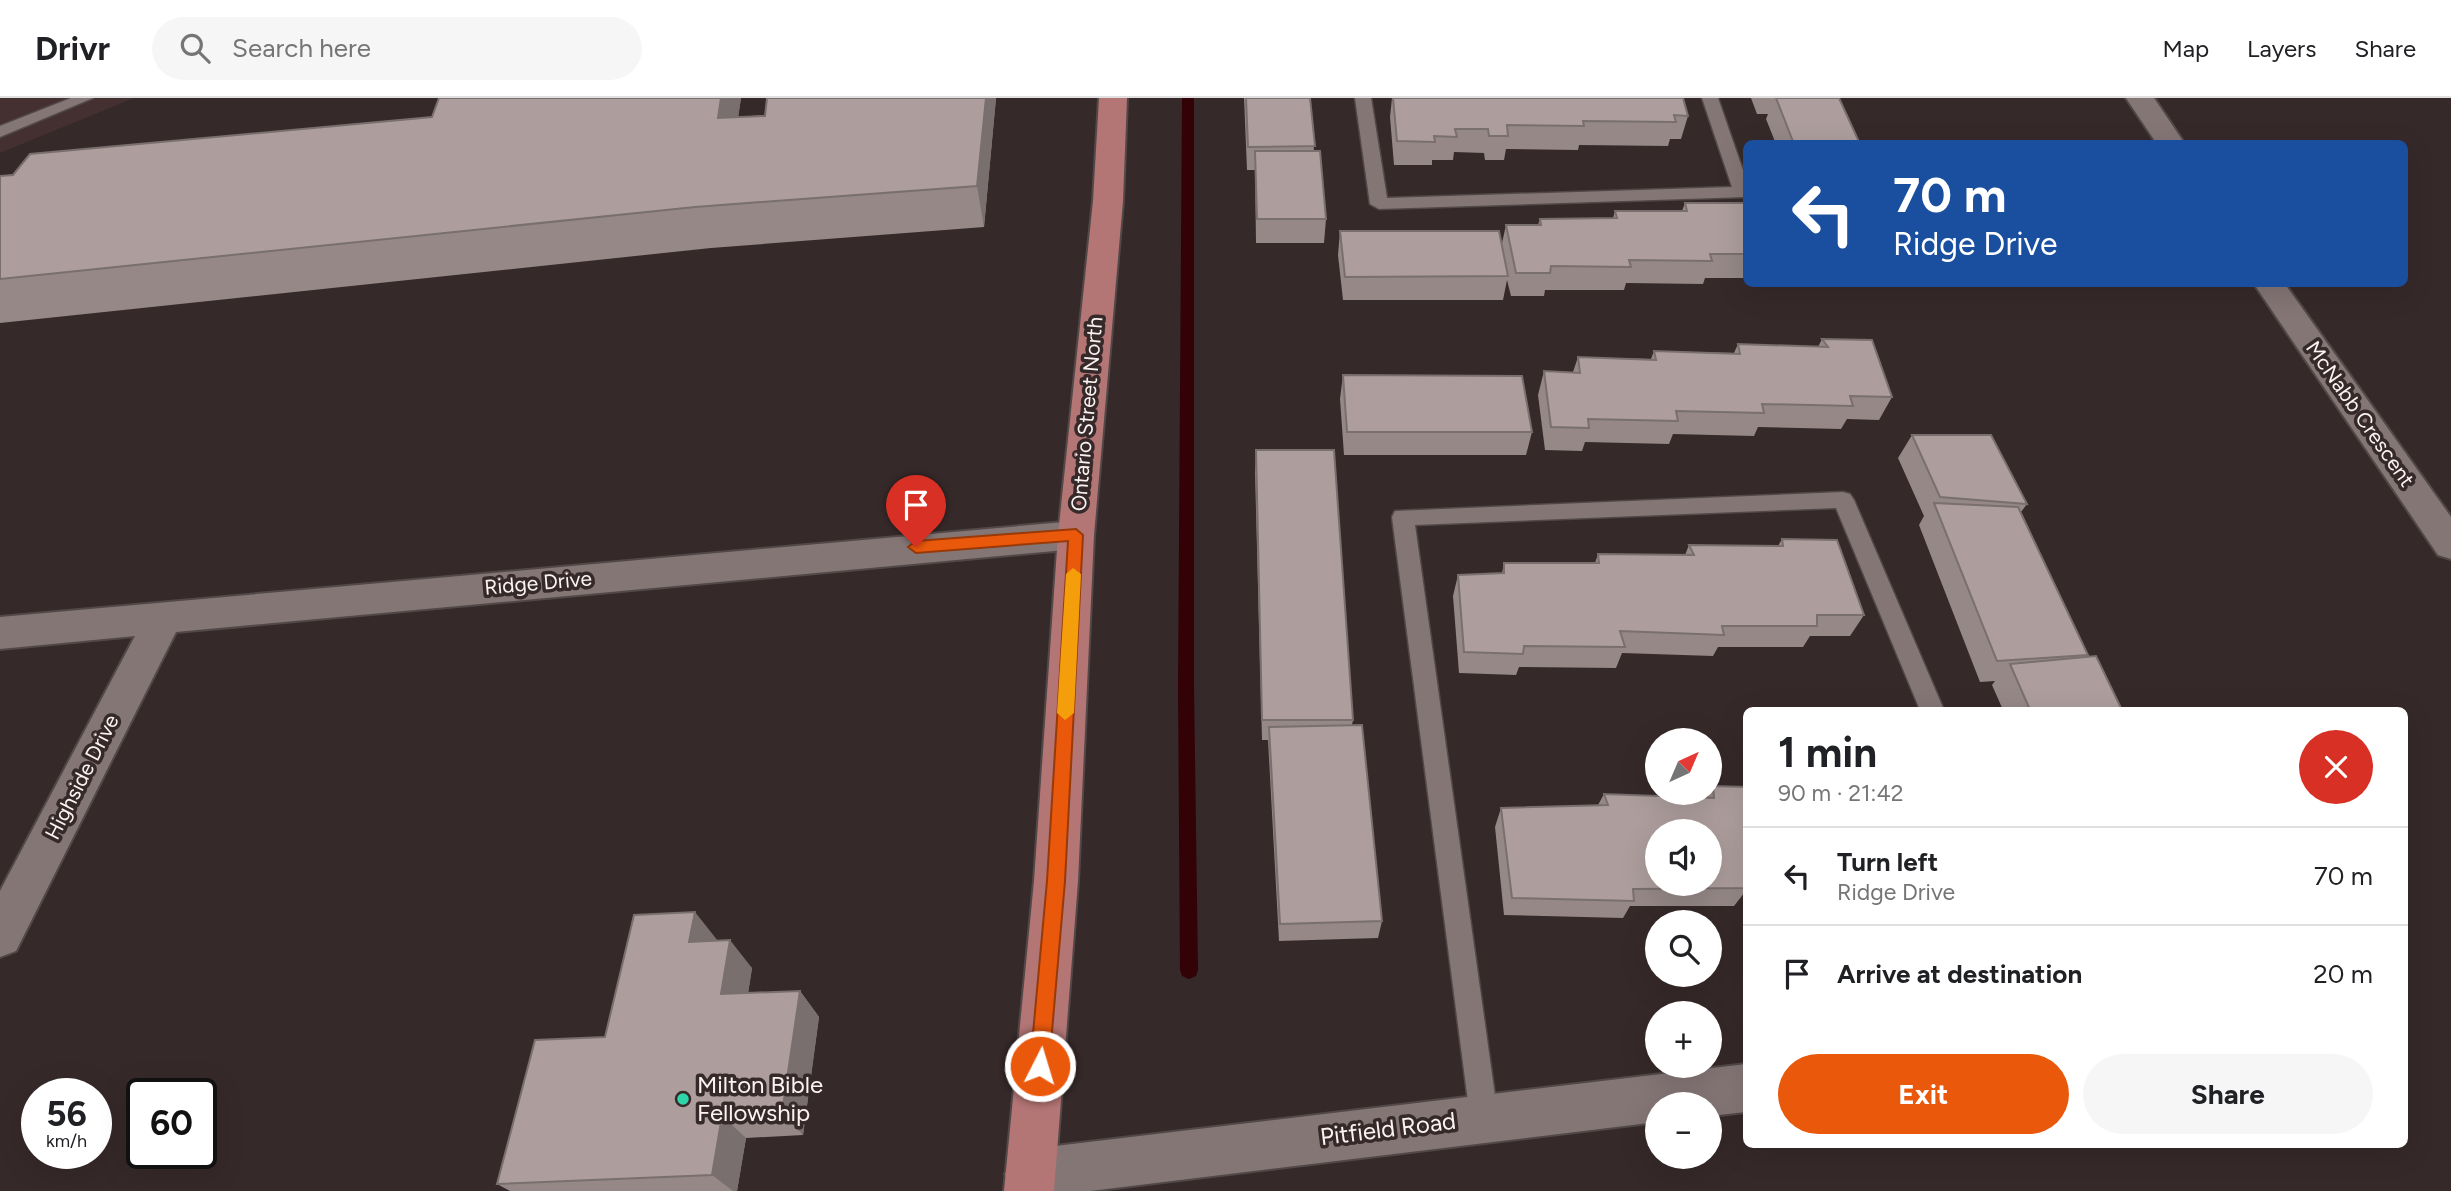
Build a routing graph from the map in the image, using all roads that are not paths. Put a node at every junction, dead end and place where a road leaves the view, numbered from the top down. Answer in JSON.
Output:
{"nodes":[{"id":1,"x":85,"y":98,"type":"edge"},
{"id":2,"x":1113,"y":98,"type":"edge"},
{"id":3,"x":1363,"y":98,"type":"edge"},
{"id":4,"x":1710,"y":98,"type":"edge"},
{"id":5,"x":2140,"y":98,"type":"edge"},
{"id":6,"x":0,"y":132,"type":"edge"},
{"id":7,"x":2168,"y":140,"type":"edge"},
{"id":8,"x":1743,"y":188,"type":"edge"},
{"id":9,"x":1743,"y":191,"type":"edge"},
{"id":10,"x":2271,"y":287,"type":"edge"},
{"id":11,"x":1076,"y":535,"type":"junction"},
{"id":12,"x":2451,"y":545,"type":"edge"},
{"id":13,"x":164,"y":618,"type":"junction"},
{"id":14,"x":0,"y":633,"type":"edge"},
{"id":15,"x":1931,"y":707,"type":"edge"},
{"id":16,"x":0,"y":936,"type":"edge"},
{"id":17,"x":1743,"y":1088,"type":"edge"},
{"id":18,"x":1485,"y":1117,"type":"junction"},
{"id":19,"x":1030,"y":1183,"type":"edge"}],
"edges":[{"from":1,"to":6,"type":"lane"},
{"from":2,"to":11,"type":"main road","name":"Ontario Street North"},
{"from":3,"to":9,"type":"lane"},
{"from":4,"to":8,"type":"lane"},
{"from":5,"to":7,"type":"street"},
{"from":10,"to":12,"type":"street","name":"McNabb Crescent"},
{"from":11,"to":13,"type":"street","name":"Ridge Drive"},
{"from":11,"to":19,"type":"main road","name":"Ontario Street North"},
{"from":13,"to":14,"type":"street","name":"Ridge Drive"},
{"from":13,"to":16,"type":"street","name":"Highside Drive"},
{"from":15,"to":18,"type":"lane"},
{"from":17,"to":18,"type":"street","name":"Pitfield Road"},
{"from":18,"to":19,"type":"street","name":"Pitfield Road"}]}
